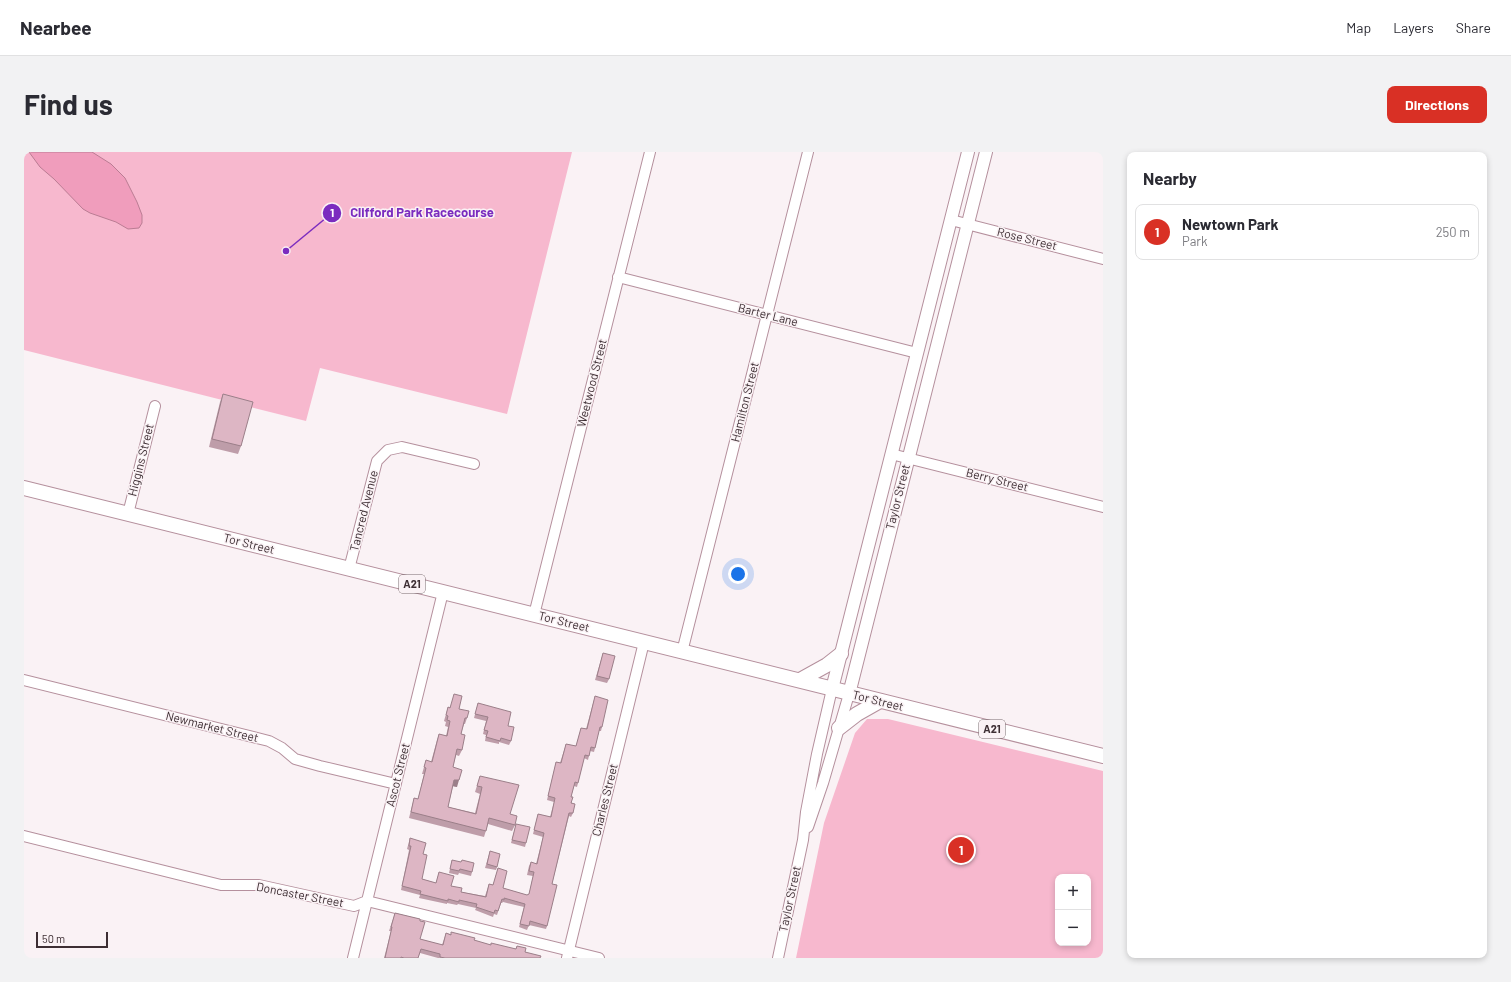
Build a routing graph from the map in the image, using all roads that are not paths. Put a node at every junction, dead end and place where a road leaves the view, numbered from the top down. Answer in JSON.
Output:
{"nodes":[{"id":1,"x":650,"y":152,"type":"edge"},
{"id":2,"x":808,"y":152,"type":"edge"},
{"id":3,"x":968,"y":152,"type":"edge"},
{"id":4,"x":986,"y":152,"type":"edge"},
{"id":5,"x":951,"y":220,"type":"junction"},
{"id":6,"x":968,"y":224,"type":"junction"},
{"id":7,"x":1103,"y":258,"type":"edge"},
{"id":8,"x":618,"y":277,"type":"junction"},
{"id":9,"x":767,"y":315,"type":"junction"},
{"id":10,"x":917,"y":352,"type":"junction"},
{"id":11,"x":155,"y":406,"type":"dead end"},
{"id":12,"x":891,"y":454,"type":"junction"},
{"id":13,"x":908,"y":458,"type":"junction"},
{"id":14,"x":474,"y":464,"type":"dead end"},
{"id":15,"x":24,"y":488,"type":"edge"},
{"id":16,"x":1103,"y":507,"type":"edge"},
{"id":17,"x":128,"y":514,"type":"junction"},
{"id":18,"x":350,"y":569,"type":"junction"},
{"id":19,"x":443,"y":592,"type":"junction"},
{"id":20,"x":534,"y":615,"type":"junction"},
{"id":21,"x":644,"y":642,"type":"junction"},
{"id":22,"x":682,"y":652,"type":"junction"},
{"id":23,"x":841,"y":654,"type":"junction"},
{"id":24,"x":24,"y":680,"type":"edge"},
{"id":25,"x":800,"y":680,"type":"junction"},
{"id":26,"x":832,"y":689,"type":"junction"},
{"id":27,"x":849,"y":694,"type":"junction"},
{"id":28,"x":880,"y":701,"type":"junction"},
{"id":29,"x":839,"y":728,"type":"junction"},
{"id":30,"x":1103,"y":756,"type":"edge"},
{"id":31,"x":396,"y":784,"type":"junction"},
{"id":32,"x":24,"y":836,"type":"edge"},
{"id":33,"x":803,"y":840,"type":"junction"},
{"id":34,"x":368,"y":901,"type":"junction"},
{"id":35,"x":567,"y":954,"type":"edge"},
{"id":36,"x":353,"y":958,"type":"edge"},
{"id":37,"x":599,"y":958,"type":"edge"},
{"id":38,"x":778,"y":958,"type":"edge"}],
"edges":[{"from":1,"to":8,"type":"street","name":"Weetwood Street"},
{"from":2,"to":9,"type":"street","name":"Hamilton Street"},
{"from":3,"to":5,"type":"main road","name":"Taylor Street"},
{"from":4,"to":6,"type":"main road","name":"Taylor Street"},
{"from":5,"to":6,"type":"street","name":"Rose Street"},
{"from":5,"to":10,"type":"main road","name":"Taylor Street"},
{"from":6,"to":7,"type":"street","name":"Rose Street"},
{"from":6,"to":13,"type":"main road","name":"Taylor Street"},
{"from":8,"to":9,"type":"street","name":"Barter Lane"},
{"from":8,"to":20,"type":"street","name":"Weetwood Street"},
{"from":9,"to":10,"type":"street","name":"Barter Lane"},
{"from":9,"to":22,"type":"street","name":"Hamilton Street"},
{"from":10,"to":12,"type":"main road","name":"Taylor Street"},
{"from":11,"to":17,"type":"street","name":"Higgins Street"},
{"from":12,"to":13,"type":"street","name":"Berry Street"},
{"from":12,"to":23,"type":"main road","name":"Taylor Street"},
{"from":13,"to":16,"type":"street","name":"Berry Street"},
{"from":13,"to":27,"type":"main road","name":"Taylor Street"},
{"from":14,"to":18,"type":"street","name":"Tancred Avenue"},
{"from":15,"to":17,"type":"highway","name":"Tor Street","number":"A21"},
{"from":17,"to":18,"type":"highway","name":"Tor Street","number":"A21"},
{"from":18,"to":19,"type":"highway","name":"Tor Street","number":"A21"},
{"from":19,"to":20,"type":"highway","name":"Tor Street","number":"A21"},
{"from":19,"to":31,"type":"street","name":"Ascot Street"},
{"from":20,"to":21,"type":"highway","name":"Tor Street","number":"A21"},
{"from":21,"to":22,"type":"highway","name":"Tor Street","number":"A21"},
{"from":21,"to":35,"type":"street","name":"Charles Street"},
{"from":22,"to":25,"type":"highway","name":"Tor Street","number":"A21"},
{"from":23,"to":25,"type":"highway"},
{"from":23,"to":26,"type":"main road","name":"Taylor Street"},
{"from":24,"to":31,"type":"street","name":"Newmarket Street"},
{"from":25,"to":26,"type":"highway","name":"Tor Street","number":"A21"},
{"from":26,"to":27,"type":"highway","name":"Tor Street","number":"A21"},
{"from":26,"to":33,"type":"street","name":"Taylor Street"},
{"from":27,"to":28,"type":"highway","name":"Tor Street","number":"A21"},
{"from":27,"to":29,"type":"street","name":"Taylor Street"},
{"from":28,"to":29,"type":"highway"},
{"from":28,"to":30,"type":"highway","name":"Tor Street","number":"A21"},
{"from":29,"to":33,"type":"street","name":"Taylor Street"},
{"from":31,"to":34,"type":"street","name":"Ascot Street"},
{"from":32,"to":34,"type":"street","name":"Doncaster Street"},
{"from":33,"to":38,"type":"street","name":"Taylor Street"},
{"from":34,"to":35,"type":"street","name":"Doncaster Street"},
{"from":34,"to":36,"type":"street","name":"Ascot Street"},
{"from":35,"to":37,"type":"street","name":"Doncaster Street"}]}
